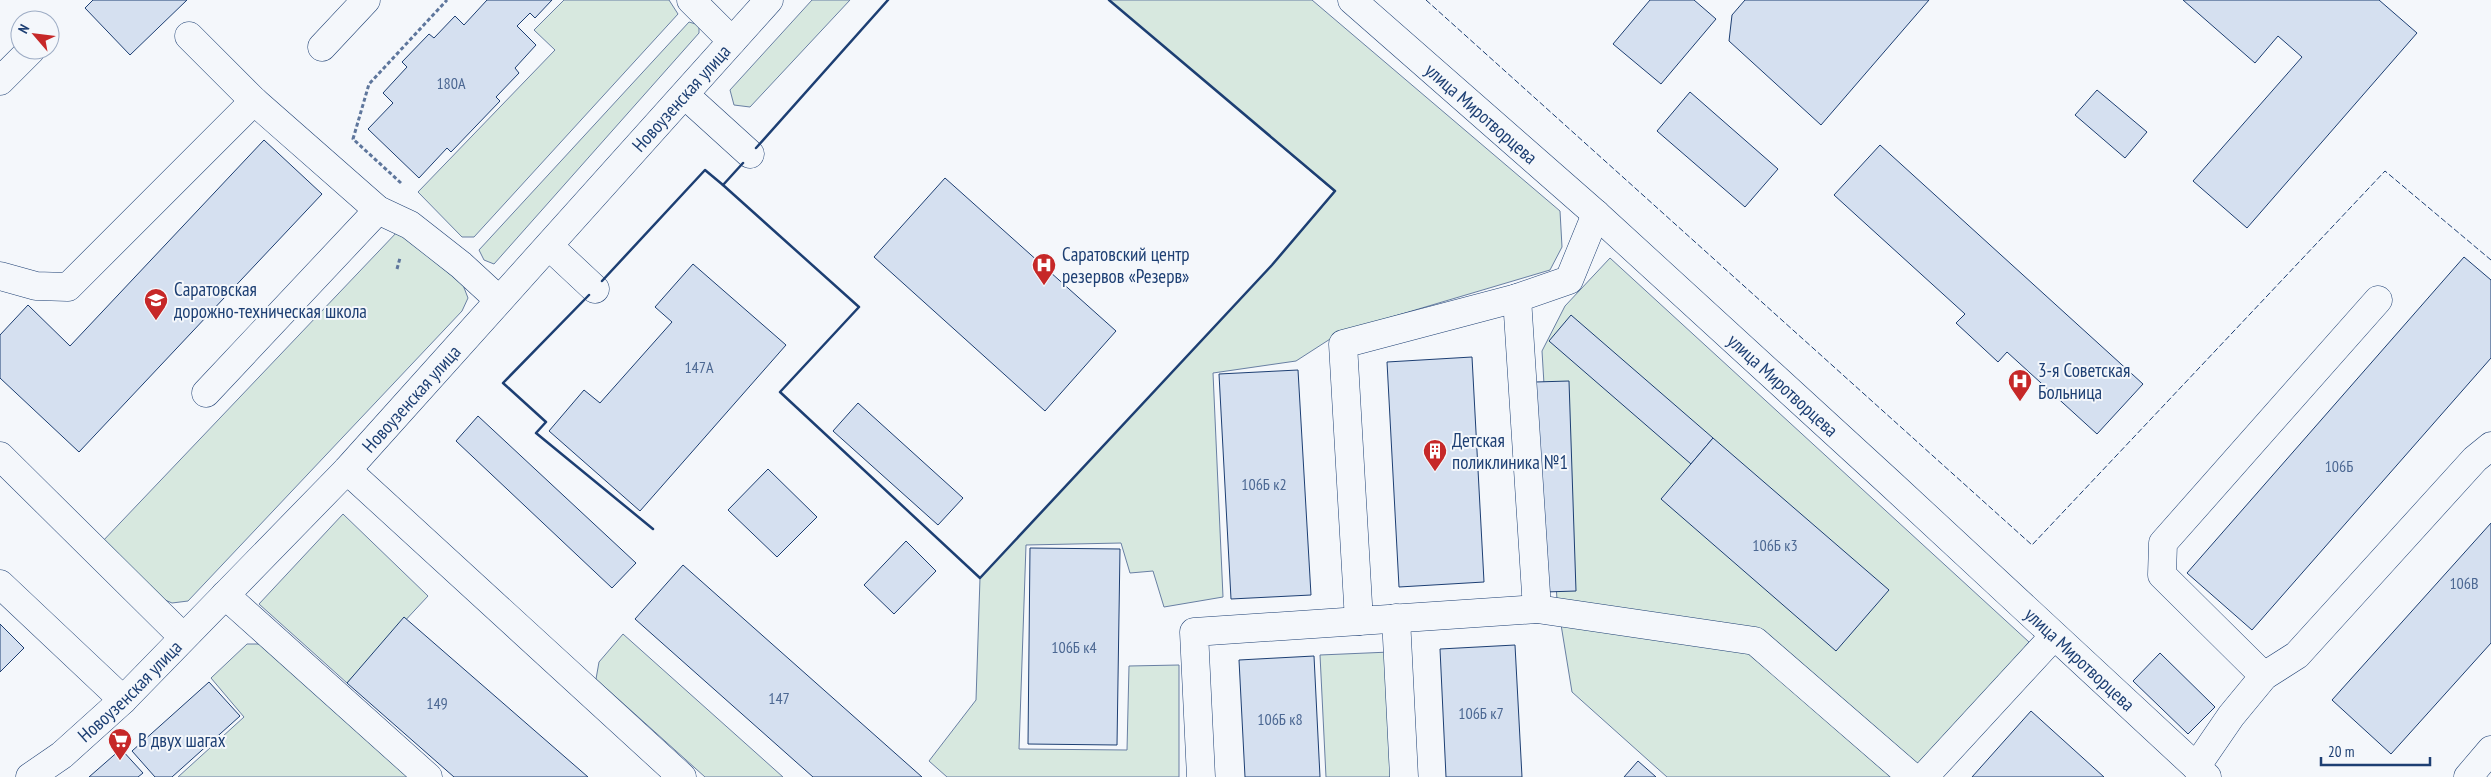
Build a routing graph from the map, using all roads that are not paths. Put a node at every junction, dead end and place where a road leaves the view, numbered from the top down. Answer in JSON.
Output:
{"nodes":[{"id":1,"x":366,"y":0,"type":"edge"},
{"id":2,"x":691,"y":0,"type":"edge"},
{"id":3,"x":769,"y":0,"type":"edge"},
{"id":4,"x":1352,"y":0,"type":"edge"},
{"id":5,"x":189,"y":36,"type":"dead end"},
{"id":6,"x":732,"y":41,"type":"junction"},
{"id":7,"x":322,"y":48,"type":"dead end"},
{"id":8,"x":21,"y":60,"type":"edge"},
{"id":9,"x":0,"y":81,"type":"edge"},
{"id":10,"x":685,"y":95,"type":"junction"},
{"id":11,"x":254,"y":101,"type":"junction"},
{"id":12,"x":750,"y":154,"type":"dead end"},
{"id":13,"x":378,"y":210,"type":"junction"},
{"id":14,"x":1596,"y":214,"type":"junction"},
{"id":15,"x":549,"y":246,"type":"junction"},
{"id":16,"x":0,"y":276,"type":"edge"},
{"id":17,"x":595,"y":289,"type":"dead end"},
{"id":18,"x":1517,"y":298,"type":"junction"},
{"id":19,"x":499,"y":300,"type":"junction"},
{"id":20,"x":2378,"y":300,"type":"dead end"},
{"id":21,"x":206,"y":393,"type":"dead end"},
{"id":22,"x":2491,"y":446,"type":"edge"},
{"id":23,"x":0,"y":456,"type":"edge"},
{"id":24,"x":347,"y":470,"type":"junction"},
{"id":25,"x":0,"y":584,"type":"edge"},
{"id":26,"x":225,"y":595,"type":"junction"},
{"id":27,"x":1537,"y":609,"type":"junction"},
{"id":28,"x":1396,"y":618,"type":"junction"},
{"id":29,"x":1359,"y":621,"type":"junction"},
{"id":30,"x":2054,"y":636,"type":"junction"},
{"id":31,"x":183,"y":637,"type":"junction"},
{"id":32,"x":2264,"y":676,"type":"junction"},
{"id":33,"x":123,"y":700,"type":"junction"},
{"id":34,"x":2491,"y":750,"type":"edge"},
{"id":35,"x":2202,"y":772,"type":"edge"},
{"id":36,"x":30,"y":777,"type":"edge"},
{"id":37,"x":428,"y":777,"type":"edge"},
{"id":38,"x":682,"y":777,"type":"edge"},
{"id":39,"x":1201,"y":777,"type":"edge"},
{"id":40,"x":1404,"y":777,"type":"edge"},
{"id":41,"x":1912,"y":777,"type":"edge"},
{"id":42,"x":1924,"y":777,"type":"edge"},
{"id":43,"x":2468,"y":777,"type":"edge"}],
"edges":[{"from":1,"to":7,"type":"street"},
{"from":2,"to":6,"type":"street"},
{"from":3,"to":6,"type":"street","name":"Новоузенская улица"},
{"from":4,"to":14,"type":"street","name":"улица Миротворцева"},
{"from":5,"to":11,"type":"street"},
{"from":6,"to":10,"type":"street","name":"Новоузенская улица"},
{"from":8,"to":9,"type":"street"},
{"from":10,"to":12,"type":"street"},
{"from":10,"to":15,"type":"street","name":"Новоузенская улица"},
{"from":11,"to":13,"type":"street"},
{"from":11,"to":16,"type":"street"},
{"from":13,"to":19,"type":"street"},
{"from":13,"to":21,"type":"street"},
{"from":14,"to":18,"type":"street"},
{"from":14,"to":30,"type":"street","name":"улица Миротворцева"},
{"from":15,"to":17,"type":"street"},
{"from":15,"to":19,"type":"street","name":"Новоузенская улица"},
{"from":18,"to":27,"type":"street"},
{"from":18,"to":29,"type":"street"},
{"from":19,"to":24,"type":"street","name":"Новоузенская улица"},
{"from":20,"to":32,"type":"street"},
{"from":22,"to":32,"type":"street"},
{"from":23,"to":31,"type":"street"},
{"from":24,"to":26,"type":"street","name":"Новоузенская улица"},
{"from":24,"to":38,"type":"street"},
{"from":25,"to":33,"type":"street"},
{"from":26,"to":31,"type":"street","name":"Новоузенская улица"},
{"from":26,"to":37,"type":"street"},
{"from":27,"to":28,"type":"street"},
{"from":27,"to":41,"type":"street"},
{"from":28,"to":29,"type":"street"},
{"from":28,"to":40,"type":"street"},
{"from":29,"to":39,"type":"street"},
{"from":30,"to":35,"type":"street","name":"улица Миротворцева"},
{"from":30,"to":42,"type":"street"},
{"from":31,"to":33,"type":"street","name":"Новоузенская улица"},
{"from":32,"to":35,"type":"street"},
{"from":33,"to":36,"type":"street","name":"Новоузенская улица"},
{"from":34,"to":43,"type":"street"}]}
